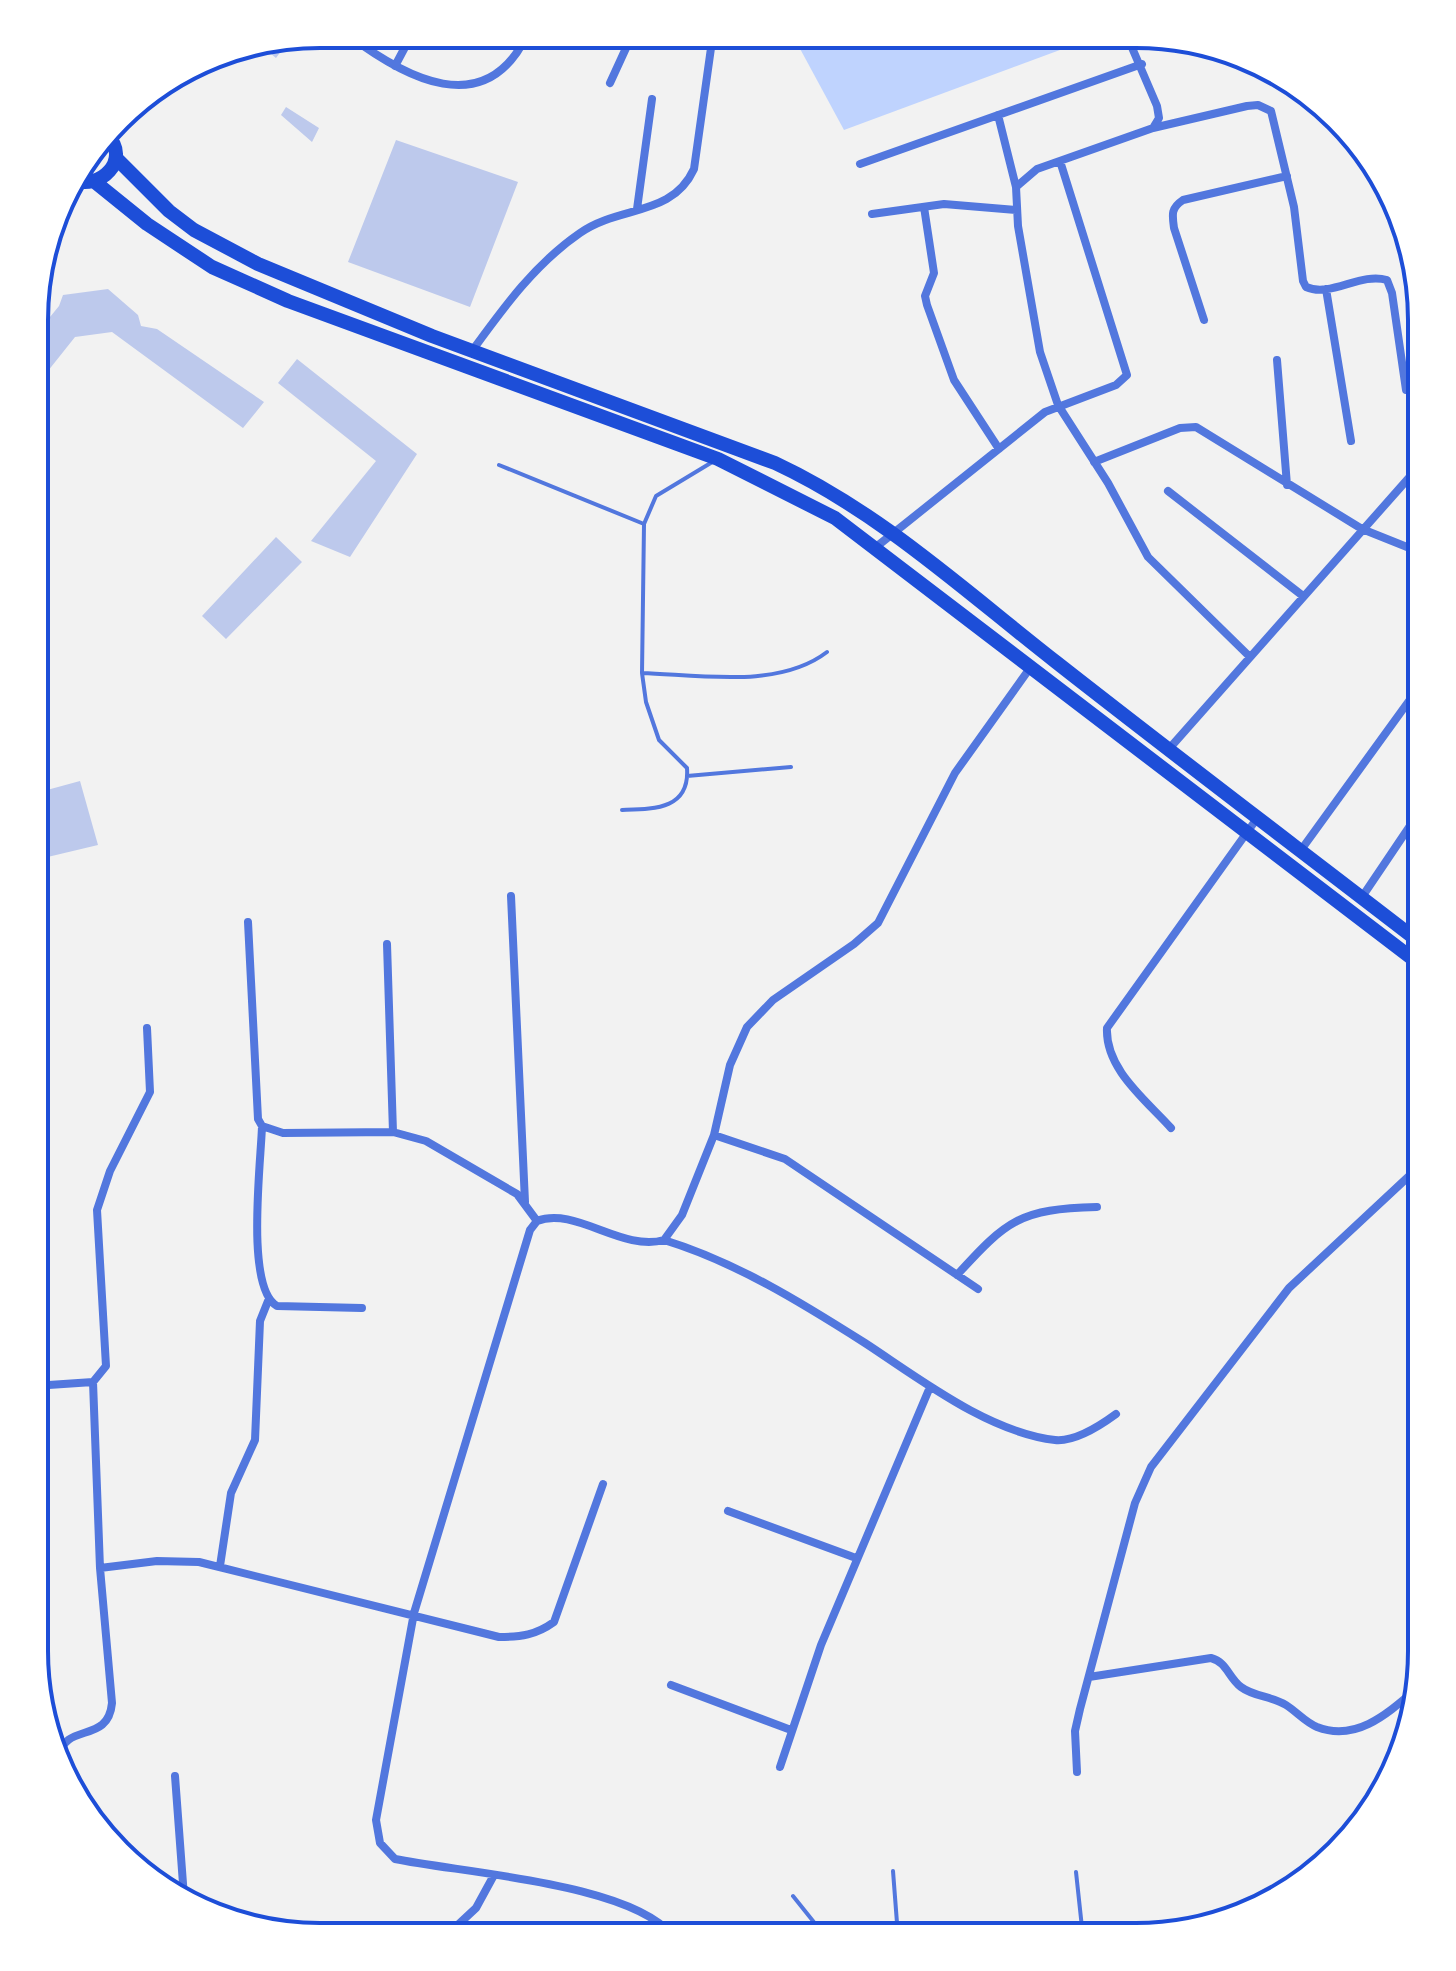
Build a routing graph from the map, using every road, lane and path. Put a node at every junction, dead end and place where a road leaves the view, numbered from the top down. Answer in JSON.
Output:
{"nodes":[{"id":1,"x":711,"y":48,"type":"dead end"},
{"id":2,"x":1133,"y":48,"type":"edge"},
{"id":3,"x":369,"y":49,"type":"edge"},
{"id":4,"x":404,"y":49,"type":"edge"},
{"id":5,"x":518,"y":49,"type":"edge"},
{"id":6,"x":626,"y":49,"type":"edge"},
{"id":7,"x":1142,"y":64,"type":"junction"},
{"id":8,"x":395,"y":66,"type":"junction"},
{"id":9,"x":610,"y":83,"type":"dead end"},
{"id":10,"x":652,"y":99,"type":"dead end"},
{"id":11,"x":998,"y":115,"type":"junction"},
{"id":12,"x":1153,"y":128,"type":"junction"},
{"id":13,"x":112,"y":145,"type":"edge"},
{"id":14,"x":116,"y":158,"type":"junction"},
{"id":15,"x":1060,"y":161,"type":"junction"},
{"id":16,"x":860,"y":164,"type":"dead end"},
{"id":17,"x":1287,"y":176,"type":"junction"},
{"id":18,"x":87,"y":180,"type":"edge"},
{"id":19,"x":85,"y":183,"type":"edge"},
{"id":20,"x":1016,"y":187,"type":"junction"},
{"id":21,"x":924,"y":207,"type":"junction"},
{"id":22,"x":637,"y":209,"type":"junction"},
{"id":23,"x":1016,"y":210,"type":"junction"},
{"id":24,"x":872,"y":214,"type":"dead end"},
{"id":25,"x":1326,"y":289,"type":"junction"},
{"id":26,"x":1204,"y":320,"type":"dead end"},
{"id":27,"x":472,"y":351,"type":"junction"},
{"id":28,"x":1277,"y":360,"type":"dead end"},
{"id":29,"x":1406,"y":390,"type":"dead end"},
{"id":30,"x":1058,"y":405,"type":"junction"},
{"id":31,"x":1351,"y":441,"type":"dead end"},
{"id":32,"x":999,"y":449,"type":"junction"},
{"id":33,"x":718,"y":459,"type":"junction"},
{"id":34,"x":1094,"y":462,"type":"junction"},
{"id":35,"x":499,"y":465,"type":"dead end"},
{"id":36,"x":1408,"y":479,"type":"edge"},
{"id":37,"x":1287,"y":485,"type":"junction"},
{"id":38,"x":1168,"y":491,"type":"dead end"},
{"id":39,"x":644,"y":524,"type":"junction"},
{"id":40,"x":1362,"y":529,"type":"junction"},
{"id":41,"x":894,"y":533,"type":"junction"},
{"id":42,"x":876,"y":547,"type":"junction"},
{"id":43,"x":1408,"y":547,"type":"edge"},
{"id":44,"x":1303,"y":596,"type":"junction"},
{"id":45,"x":827,"y":652,"type":"dead end"},
{"id":46,"x":1250,"y":657,"type":"junction"},
{"id":47,"x":1030,"y":668,"type":"junction"},
{"id":48,"x":642,"y":673,"type":"junction"},
{"id":49,"x":1408,"y":703,"type":"edge"},
{"id":50,"x":1168,"y":750,"type":"junction"},
{"id":51,"x":791,"y":767,"type":"dead end"},
{"id":52,"x":687,"y":776,"type":"junction"},
{"id":53,"x":622,"y":810,"type":"dead end"},
{"id":54,"x":1258,"y":817,"type":"junction"},
{"id":55,"x":1408,"y":829,"type":"edge"},
{"id":56,"x":1246,"y":834,"type":"junction"},
{"id":57,"x":1301,"y":850,"type":"junction"},
{"id":58,"x":511,"y":896,"type":"dead end"},
{"id":59,"x":1362,"y":897,"type":"junction"},
{"id":60,"x":248,"y":922,"type":"dead end"},
{"id":61,"x":1408,"y":933,"type":"edge"},
{"id":62,"x":387,"y":944,"type":"dead end"},
{"id":63,"x":1408,"y":955,"type":"edge"},
{"id":64,"x":147,"y":1028,"type":"dead end"},
{"id":65,"x":262,"y":1126,"type":"junction"},
{"id":66,"x":1171,"y":1128,"type":"dead end"},
{"id":67,"x":393,"y":1132,"type":"junction"},
{"id":68,"x":714,"y":1135,"type":"junction"},
{"id":69,"x":1407,"y":1178,"type":"edge"},
{"id":70,"x":525,"y":1203,"type":"junction"},
{"id":71,"x":1097,"y":1207,"type":"dead end"},
{"id":72,"x":537,"y":1221,"type":"junction"},
{"id":73,"x":664,"y":1240,"type":"junction"},
{"id":74,"x":957,"y":1275,"type":"junction"},
{"id":75,"x":978,"y":1289,"type":"dead end"},
{"id":76,"x":268,"y":1301,"type":"junction"},
{"id":77,"x":362,"y":1308,"type":"dead end"},
{"id":78,"x":93,"y":1382,"type":"junction"},
{"id":79,"x":48,"y":1385,"type":"edge"},
{"id":80,"x":930,"y":1387,"type":"junction"},
{"id":81,"x":1116,"y":1414,"type":"dead end"},
{"id":82,"x":603,"y":1484,"type":"dead end"},
{"id":83,"x":728,"y":1511,"type":"dead end"},
{"id":84,"x":856,"y":1558,"type":"junction"},
{"id":85,"x":220,"y":1566,"type":"junction"},
{"id":86,"x":100,"y":1568,"type":"junction"},
{"id":87,"x":414,"y":1613,"type":"junction"},
{"id":88,"x":1089,"y":1677,"type":"junction"},
{"id":89,"x":671,"y":1685,"type":"dead end"},
{"id":90,"x":1404,"y":1699,"type":"edge"},
{"id":91,"x":791,"y":1730,"type":"junction"},
{"id":92,"x":64,"y":1743,"type":"edge"},
{"id":93,"x":780,"y":1767,"type":"dead end"},
{"id":94,"x":1077,"y":1772,"type":"dead end"},
{"id":95,"x":175,"y":1776,"type":"dead end"},
{"id":96,"x":893,"y":1871,"type":"dead end"},
{"id":97,"x":1076,"y":1872,"type":"dead end"},
{"id":98,"x":494,"y":1875,"type":"junction"},
{"id":99,"x":183,"y":1885,"type":"edge"},
{"id":100,"x":793,"y":1896,"type":"dead end"},
{"id":101,"x":460,"y":1923,"type":"edge"},
{"id":102,"x":663,"y":1923,"type":"edge"},
{"id":103,"x":815,"y":1923,"type":"edge"},
{"id":104,"x":897,"y":1923,"type":"edge"},
{"id":105,"x":1081,"y":1923,"type":"edge"}],
"edges":[{"from":1,"to":22,"type":"street"},
{"from":2,"to":7,"type":"street"},
{"from":3,"to":8,"type":"street"},
{"from":4,"to":8,"type":"street"},
{"from":5,"to":8,"type":"street"},
{"from":6,"to":9,"type":"street"},
{"from":7,"to":11,"type":"street"},
{"from":7,"to":12,"type":"street"},
{"from":10,"to":22,"type":"street"},
{"from":11,"to":16,"type":"street"},
{"from":11,"to":20,"type":"street"},
{"from":12,"to":15,"type":"street"},
{"from":12,"to":17,"type":"street"},
{"from":13,"to":14,"type":"main road"},
{"from":14,"to":18,"type":"main road"},
{"from":14,"to":27,"type":"main road"},
{"from":15,"to":20,"type":"street"},
{"from":15,"to":30,"type":"street"},
{"from":17,"to":25,"type":"street"},
{"from":17,"to":26,"type":"street"},
{"from":19,"to":33,"type":"main road"},
{"from":20,"to":23,"type":"street"},
{"from":21,"to":23,"type":"street"},
{"from":21,"to":24,"type":"street"},
{"from":21,"to":32,"type":"street"},
{"from":22,"to":27,"type":"street"},
{"from":23,"to":30,"type":"street"},
{"from":25,"to":29,"type":"street"},
{"from":25,"to":31,"type":"street"},
{"from":27,"to":41,"type":"main road"},
{"from":28,"to":37,"type":"street"},
{"from":30,"to":32,"type":"street"},
{"from":30,"to":34,"type":"street"},
{"from":32,"to":41,"type":"street"},
{"from":33,"to":39,"type":"lane"},
{"from":33,"to":42,"type":"main road"},
{"from":34,"to":37,"type":"street"},
{"from":34,"to":46,"type":"street"},
{"from":35,"to":39,"type":"lane"},
{"from":36,"to":40,"type":"street"},
{"from":37,"to":40,"type":"street"},
{"from":38,"to":44,"type":"street"},
{"from":39,"to":48,"type":"lane"},
{"from":40,"to":43,"type":"street"},
{"from":40,"to":44,"type":"street"},
{"from":41,"to":42,"type":"street"},
{"from":41,"to":50,"type":"main road"},
{"from":42,"to":47,"type":"main road"},
{"from":44,"to":46,"type":"street"},
{"from":45,"to":48,"type":"lane"},
{"from":46,"to":50,"type":"street"},
{"from":47,"to":56,"type":"main road"},
{"from":47,"to":68,"type":"street"},
{"from":48,"to":52,"type":"lane"},
{"from":49,"to":57,"type":"street"},
{"from":50,"to":54,"type":"main road"},
{"from":51,"to":52,"type":"lane"},
{"from":52,"to":53,"type":"lane"},
{"from":54,"to":56,"type":"street"},
{"from":54,"to":57,"type":"main road"},
{"from":55,"to":59,"type":"street"},
{"from":56,"to":63,"type":"main road"},
{"from":56,"to":66,"type":"street"},
{"from":57,"to":59,"type":"main road"},
{"from":58,"to":70,"type":"street"},
{"from":59,"to":61,"type":"main road"},
{"from":60,"to":65,"type":"street"},
{"from":62,"to":67,"type":"street"},
{"from":64,"to":78,"type":"street"},
{"from":65,"to":67,"type":"street"},
{"from":65,"to":76,"type":"street"},
{"from":67,"to":70,"type":"street"},
{"from":68,"to":73,"type":"street"},
{"from":68,"to":74,"type":"street"},
{"from":69,"to":88,"type":"street"},
{"from":70,"to":72,"type":"street"},
{"from":71,"to":74,"type":"street"},
{"from":72,"to":73,"type":"street"},
{"from":72,"to":87,"type":"street"},
{"from":73,"to":80,"type":"street"},
{"from":74,"to":75,"type":"street"},
{"from":76,"to":77,"type":"street"},
{"from":76,"to":85,"type":"street"},
{"from":78,"to":79,"type":"street"},
{"from":78,"to":86,"type":"street"},
{"from":80,"to":81,"type":"street"},
{"from":80,"to":84,"type":"street"},
{"from":82,"to":87,"type":"street"},
{"from":83,"to":84,"type":"street"},
{"from":84,"to":91,"type":"street"},
{"from":85,"to":86,"type":"street"},
{"from":85,"to":87,"type":"street"},
{"from":86,"to":92,"type":"street"},
{"from":87,"to":98,"type":"street"},
{"from":88,"to":90,"type":"street"},
{"from":88,"to":94,"type":"street"},
{"from":89,"to":91,"type":"street"},
{"from":91,"to":93,"type":"street"},
{"from":95,"to":99,"type":"street"},
{"from":96,"to":104,"type":"lane"},
{"from":97,"to":105,"type":"lane"},
{"from":98,"to":101,"type":"street"},
{"from":98,"to":102,"type":"street"},
{"from":100,"to":103,"type":"lane"}]}
